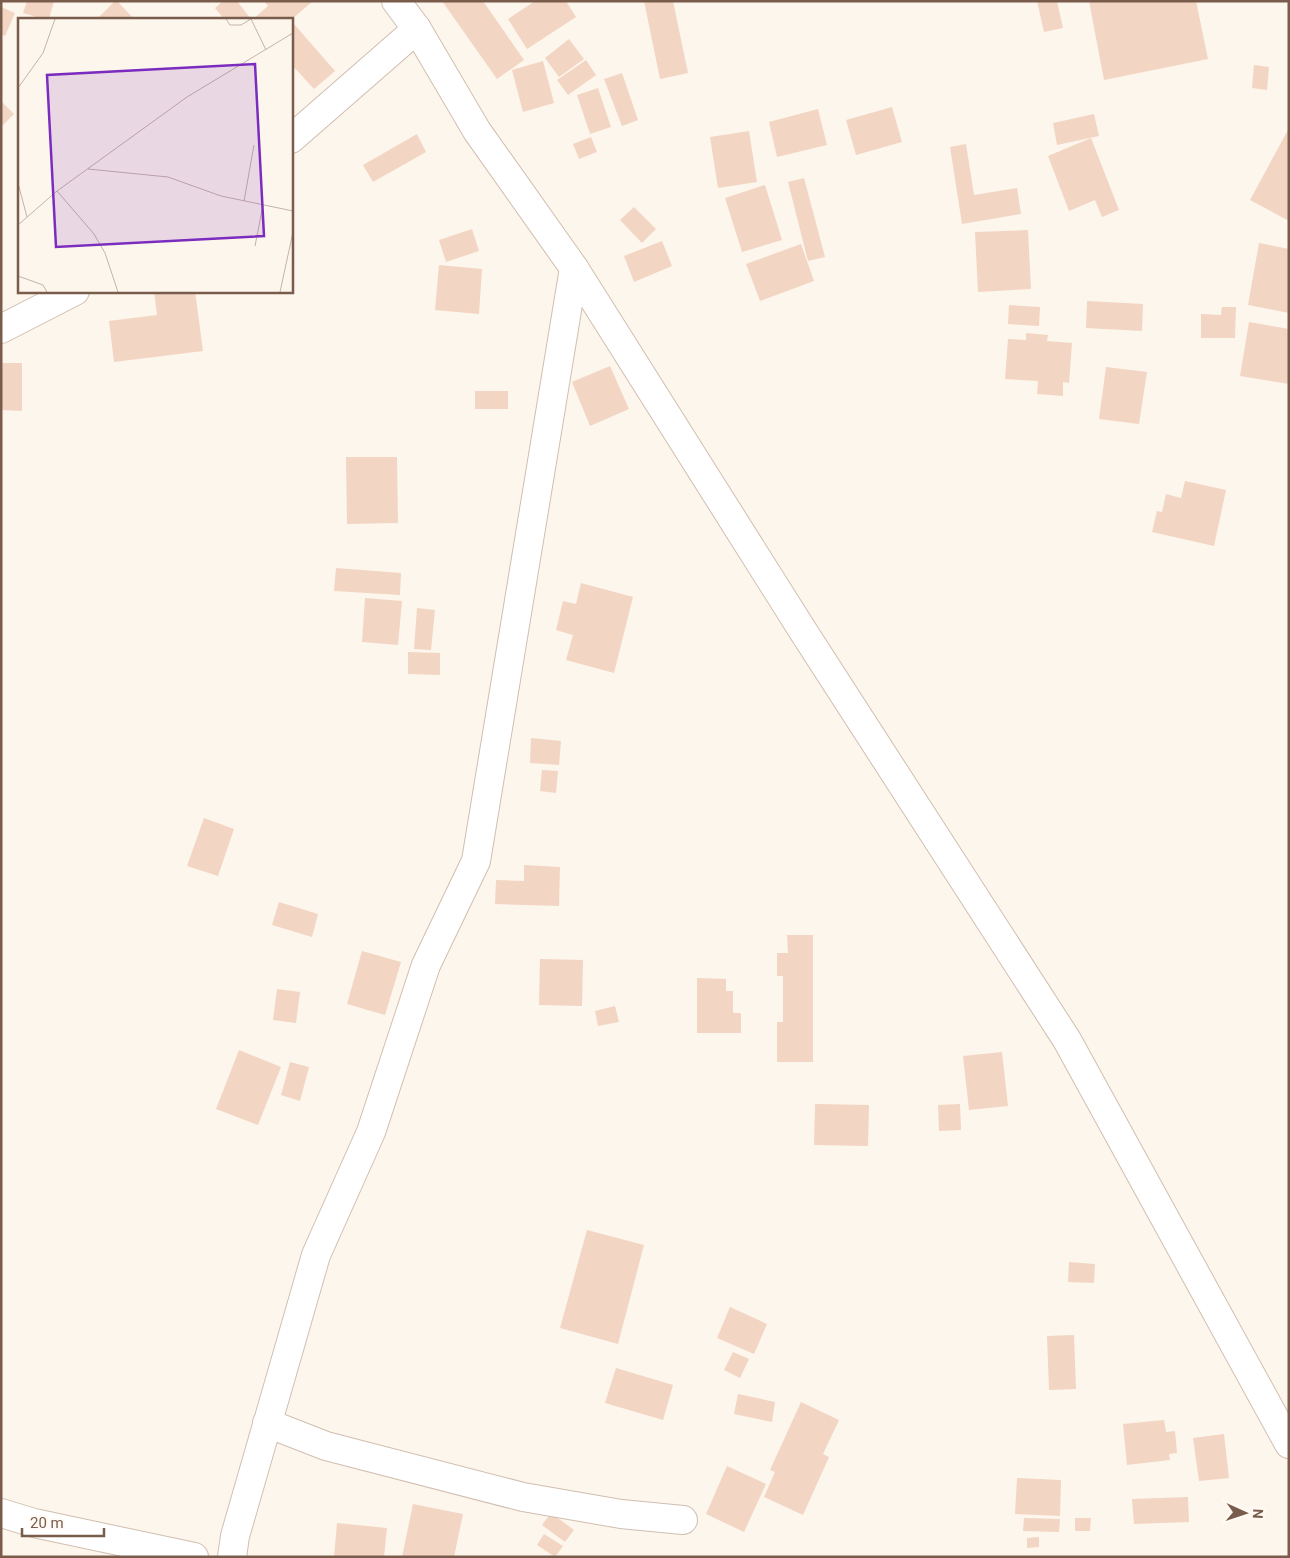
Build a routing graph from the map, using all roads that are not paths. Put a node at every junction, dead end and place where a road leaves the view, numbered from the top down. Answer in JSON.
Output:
{"nodes":[{"id":1,"x":396,"y":1,"type":"edge"},
{"id":2,"x":417,"y":29,"type":"junction"},
{"id":3,"x":292,"y":138,"type":"edge"},
{"id":4,"x":574,"y":268,"type":"junction"},
{"id":5,"x":73,"y":292,"type":"edge"},
{"id":6,"x":1,"y":329,"type":"edge"},
{"id":7,"x":268,"y":1423,"type":"junction"},
{"id":8,"x":1289,"y":1444,"type":"edge"},
{"id":9,"x":1,"y":1513,"type":"edge"},
{"id":10,"x":683,"y":1520,"type":"dead end"},
{"id":11,"x":194,"y":1557,"type":"edge"},
{"id":12,"x":232,"y":1557,"type":"edge"}],
"edges":[{"from":1,"to":2,"type":"street"},
{"from":2,"to":3,"type":"street"},
{"from":2,"to":4,"type":"street"},
{"from":4,"to":7,"type":"street"},
{"from":4,"to":8,"type":"street"},
{"from":5,"to":6,"type":"street"},
{"from":7,"to":10,"type":"street"},
{"from":7,"to":12,"type":"street"},
{"from":9,"to":11,"type":"street"}]}
